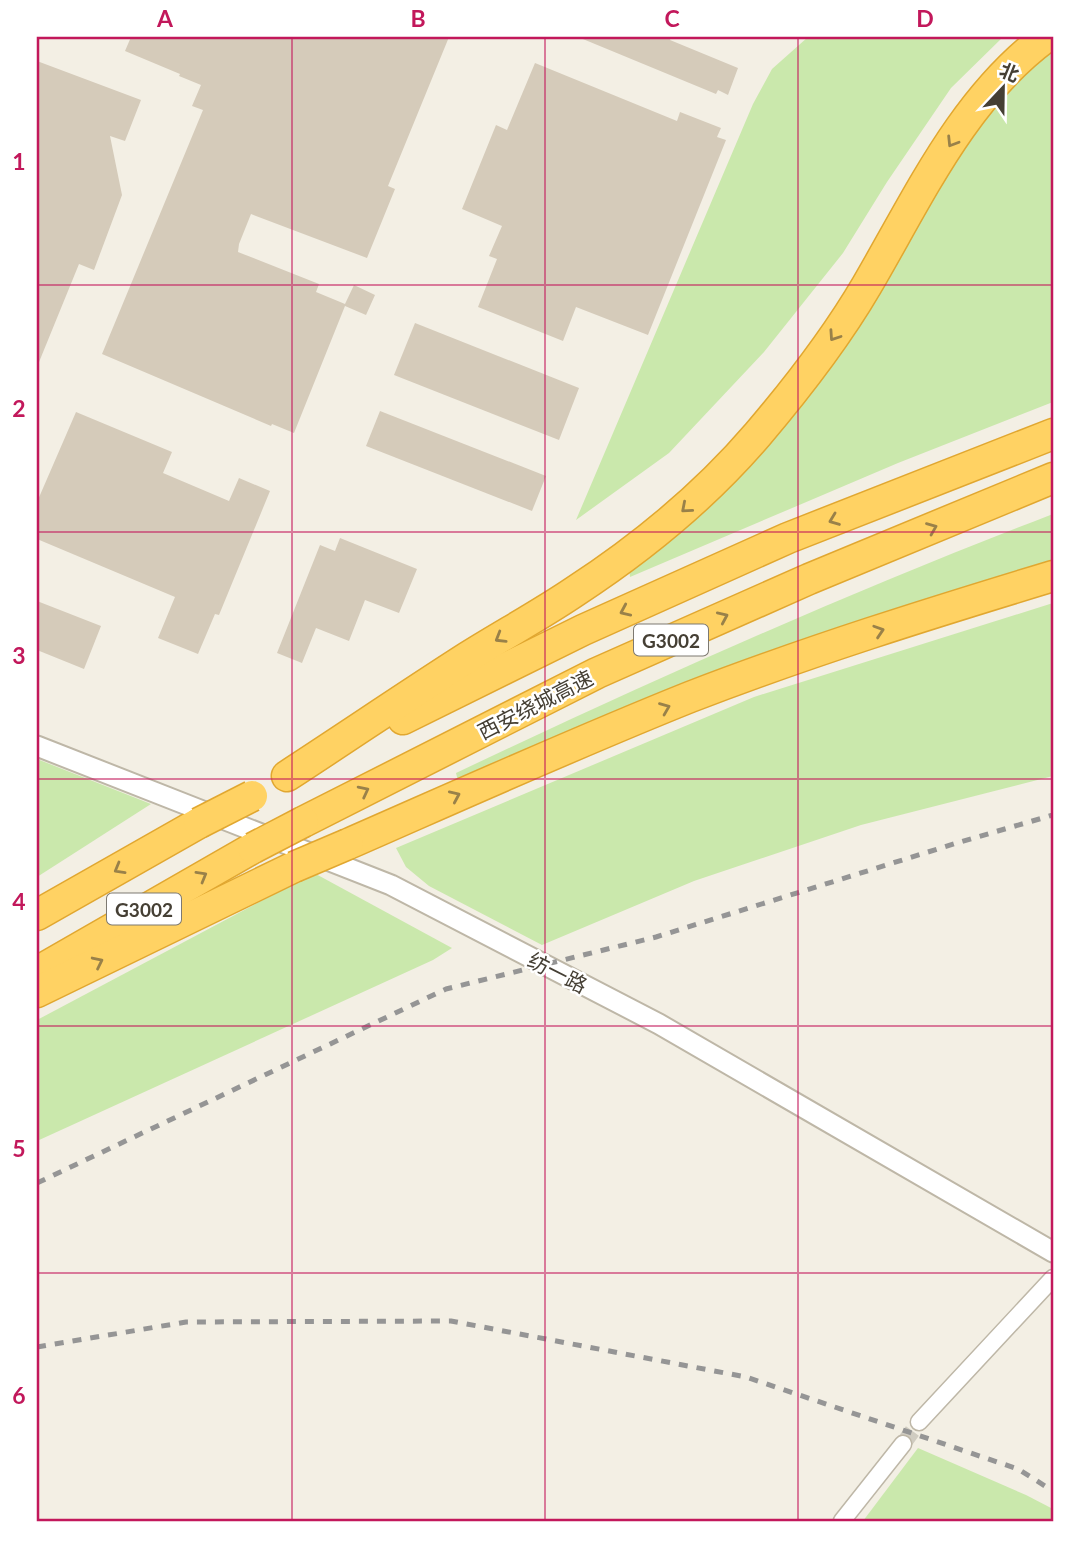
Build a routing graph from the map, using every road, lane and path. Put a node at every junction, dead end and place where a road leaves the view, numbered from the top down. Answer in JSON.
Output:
{"nodes":[{"id":1,"x":1046,"y":37,"type":"edge"},
{"id":2,"x":1044,"y":437,"type":"edge"},
{"id":3,"x":1051,"y":479,"type":"edge"},
{"id":4,"x":1053,"y":576,"type":"edge"},
{"id":5,"x":37,"y":746,"type":"edge"},
{"id":6,"x":287,"y":776,"type":"junction"},
{"id":7,"x":37,"y":915,"type":"edge"},
{"id":8,"x":37,"y":972,"type":"edge"},
{"id":9,"x":37,"y":992,"type":"edge"},
{"id":10,"x":1053,"y":1252,"type":"edge"},
{"id":11,"x":1053,"y":1278,"type":"edge"},
{"id":12,"x":919,"y":1422,"type":"tunnel mouth"},
{"id":13,"x":903,"y":1444,"type":"tunnel mouth"},
{"id":14,"x":842,"y":1521,"type":"edge"}],
"edges":[{"from":1,"to":6,"type":"highway","one_way":true},
{"from":2,"to":6,"type":"highway","name":"西安绕城高速","number":"G3002","one_way":true},
{"from":8,"to":3,"type":"highway","name":"西安绕城高速","number":"G3002","one_way":true,"bridge":true},
{"from":9,"to":4,"type":"highway","one_way":true,"bridge":true},
{"from":5,"to":10,"type":"street","name":"纺一路"},
{"from":6,"to":7,"type":"highway","name":"西安绕城高速","number":"G3002","one_way":true,"bridge":true},
{"from":11,"to":12,"type":"street"},
{"from":13,"to":14,"type":"street"}]}
